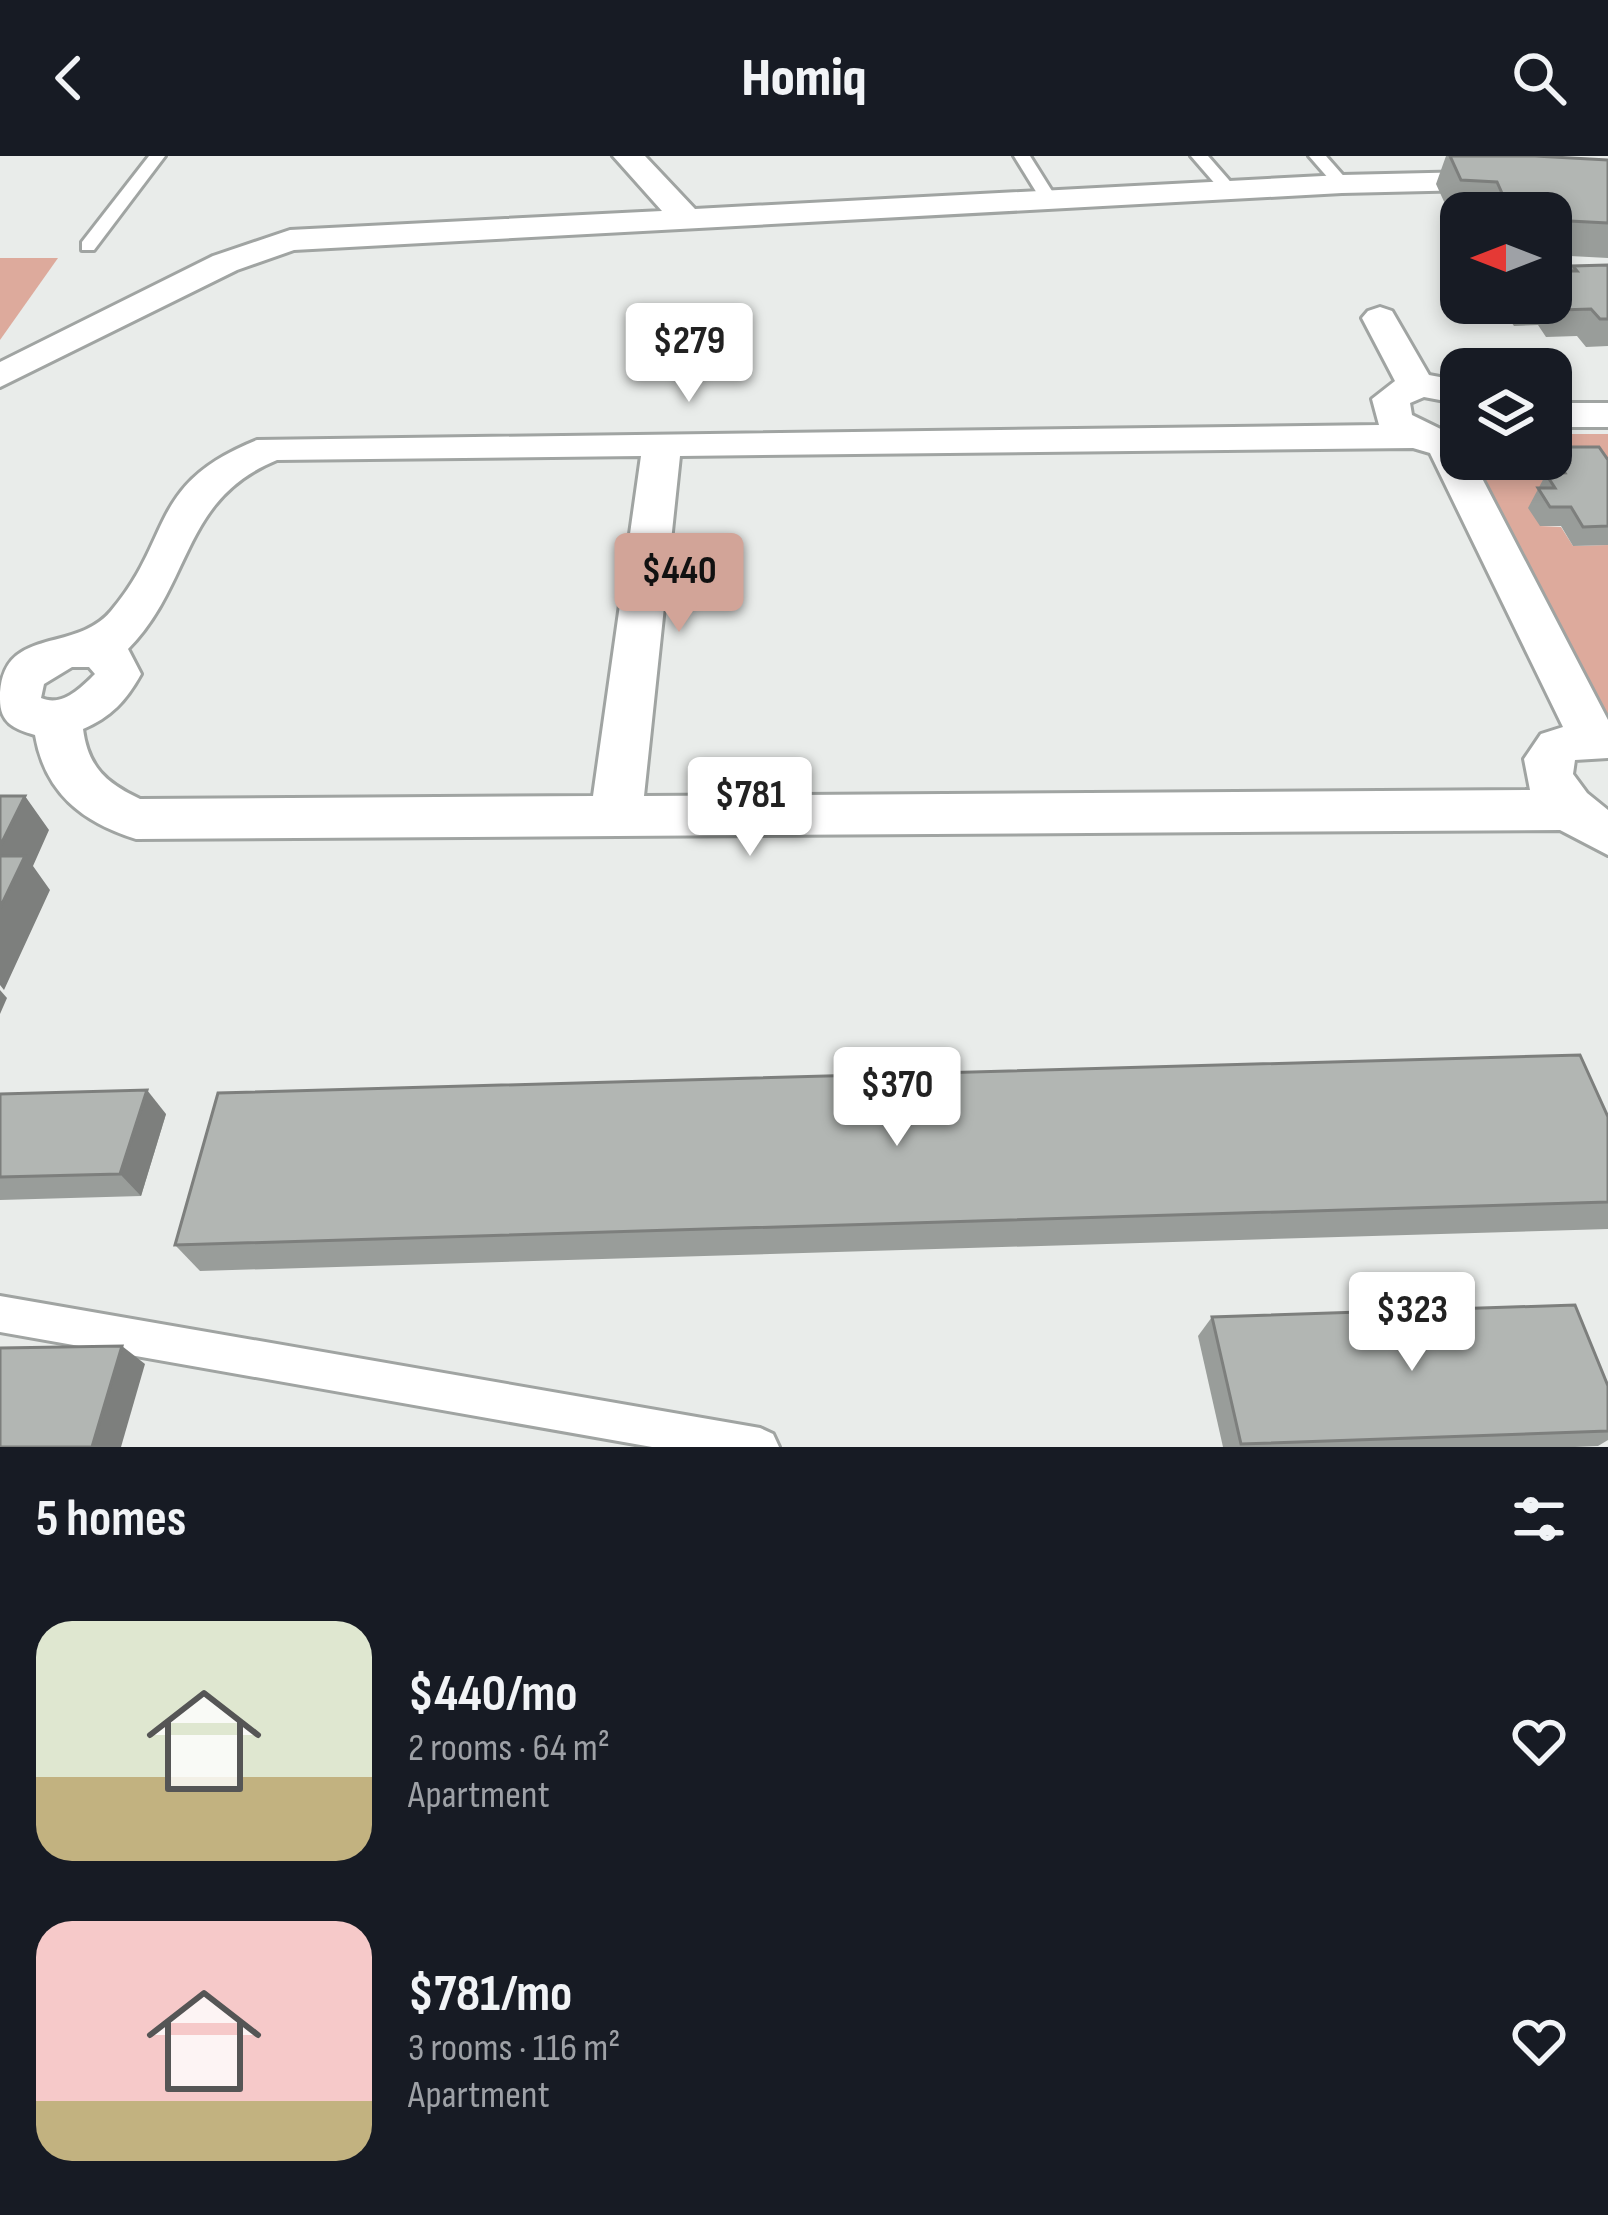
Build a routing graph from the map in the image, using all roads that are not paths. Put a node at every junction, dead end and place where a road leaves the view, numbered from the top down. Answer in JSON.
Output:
{"nodes":[{"id":1,"x":157,"y":156,"type":"edge"},
{"id":2,"x":628,"y":156,"type":"edge"},
{"id":3,"x":1022,"y":156,"type":"edge"},
{"id":4,"x":1199,"y":156,"type":"edge"},
{"id":5,"x":1317,"y":156,"type":"edge"},
{"id":6,"x":1592,"y":156,"type":"edge"},
{"id":7,"x":1608,"y":176,"type":"edge"},
{"id":8,"x":1342,"y":184,"type":"junction"},
{"id":9,"x":1229,"y":190,"type":"junction"},
{"id":10,"x":1049,"y":199,"type":"junction"},
{"id":11,"x":686,"y":218,"type":"junction"},
{"id":12,"x":88,"y":246,"type":"dead end"},
{"id":13,"x":1380,"y":318,"type":"dead end"},
{"id":14,"x":0,"y":376,"type":"edge"},
{"id":15,"x":1417,"y":387,"type":"junction"},
{"id":16,"x":1440,"y":390,"type":"edge"},
{"id":17,"x":1572,"y":415,"type":"edge"},
{"id":18,"x":1608,"y":415,"type":"edge"},
{"id":19,"x":1440,"y":441,"type":"edge"},
{"id":20,"x":662,"y":444,"type":"junction"},
{"id":21,"x":1461,"y":480,"type":"edge"},
{"id":22,"x":98,"y":652,"type":"junction"},
{"id":23,"x":9,"y":683,"type":"edge"},
{"id":24,"x":57,"y":718,"type":"junction"},
{"id":25,"x":1600,"y":739,"type":"edge"},
{"id":26,"x":616,"y":816,"type":"junction"},
{"id":27,"x":1588,"y":823,"type":"edge"},
{"id":28,"x":0,"y":1314,"type":"edge"},
{"id":29,"x":760,"y":1447,"type":"edge"}],
"edges":[{"from":1,"to":12,"type":"lane"},
{"from":2,"to":11,"type":"street"},
{"from":3,"to":10,"type":"lane"},
{"from":4,"to":9,"type":"lane"},
{"from":5,"to":8,"type":"lane"},
{"from":6,"to":7,"type":"lane"},
{"from":7,"to":8,"type":"street"},
{"from":8,"to":9,"type":"street"},
{"from":9,"to":10,"type":"street"},
{"from":10,"to":11,"type":"street"},
{"from":11,"to":14,"type":"street"},
{"from":13,"to":15,"type":"street"},
{"from":15,"to":16,"type":"street"},
{"from":15,"to":19,"type":"street"},
{"from":17,"to":18,"type":"street"},
{"from":19,"to":20,"type":"street"},
{"from":20,"to":22,"type":"street"},
{"from":20,"to":26,"type":"street"},
{"from":21,"to":25,"type":"street"},
{"from":22,"to":23,"type":"street"},
{"from":22,"to":24,"type":"street"},
{"from":23,"to":24,"type":"street"},
{"from":24,"to":26,"type":"street"},
{"from":25,"to":27,"type":"street"},
{"from":26,"to":27,"type":"street"},
{"from":28,"to":29,"type":"lane"}]}
